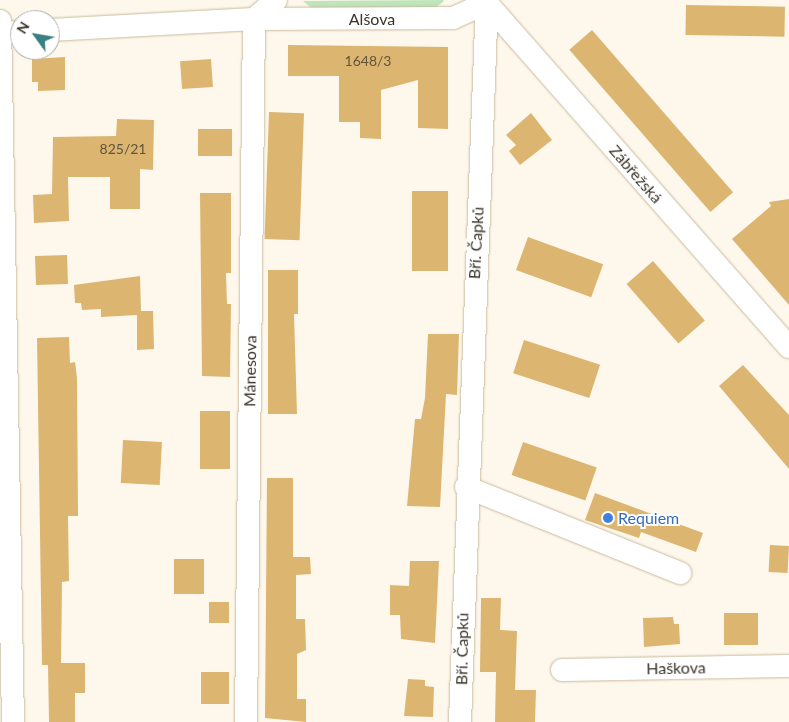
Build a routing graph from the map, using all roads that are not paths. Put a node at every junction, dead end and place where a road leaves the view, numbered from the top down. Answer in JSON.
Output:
{"nodes":[{"id":1,"x":276,"y":0,"type":"edge"},
{"id":2,"x":486,"y":1,"type":"edge"},
{"id":3,"x":254,"y":20,"type":"junction"},
{"id":4,"x":0,"y":21,"type":"edge"},
{"id":5,"x":60,"y":30,"type":"edge"},
{"id":6,"x":0,"y":33,"type":"edge"},
{"id":7,"x":2,"y":247,"type":"edge"},
{"id":8,"x":789,"y":347,"type":"edge"},
{"id":9,"x":4,"y":458,"type":"edge"},
{"id":10,"x":466,"y":487,"type":"junction"},
{"id":11,"x":680,"y":573,"type":"dead end"},
{"id":12,"x":789,"y":666,"type":"edge"},
{"id":13,"x":562,"y":670,"type":"dead end"},
{"id":14,"x":6,"y":677,"type":"edge"},
{"id":15,"x":13,"y":722,"type":"edge"},
{"id":16,"x":246,"y":722,"type":"edge"},
{"id":17,"x":460,"y":722,"type":"edge"}],
"edges":[{"from":1,"to":3,"type":"street"},
{"from":2,"to":3,"type":"street","name":"Alšova"},
{"from":2,"to":8,"type":"street","name":"Zábřežská"},
{"from":2,"to":10,"type":"street","name":"Bří. Čapků"},
{"from":3,"to":5,"type":"street","name":"Alšova"},
{"from":3,"to":16,"type":"street","name":"Mánesova"},
{"from":4,"to":6,"type":"street"},
{"from":6,"to":7,"type":"street"},
{"from":7,"to":9,"type":"street"},
{"from":9,"to":14,"type":"street"},
{"from":10,"to":11,"type":"street"},
{"from":10,"to":17,"type":"street","name":"Bří. Čapků"},
{"from":12,"to":13,"type":"street","name":"Haškova"},
{"from":14,"to":15,"type":"street"}]}
